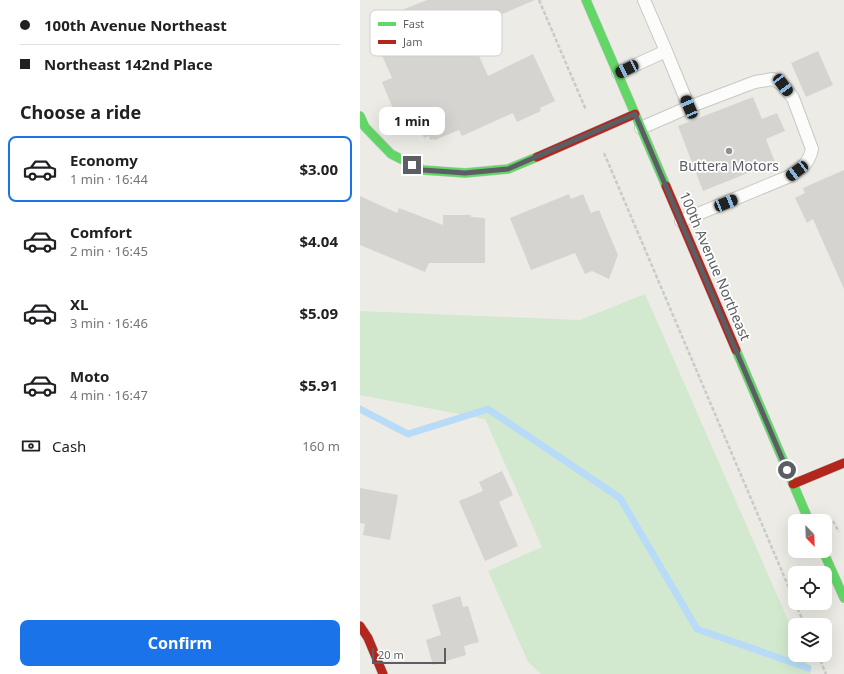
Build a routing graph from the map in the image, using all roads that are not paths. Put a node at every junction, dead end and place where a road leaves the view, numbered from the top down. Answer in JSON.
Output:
{"nodes":[{"id":1,"x":586,"y":0,"type":"edge"},
{"id":2,"x":644,"y":0,"type":"edge"},
{"id":3,"x":666,"y":51,"type":"junction"},
{"id":4,"x":618,"y":73,"type":"junction"},
{"id":5,"x":689,"y":107,"type":"junction"},
{"id":6,"x":635,"y":114,"type":"junction"},
{"id":7,"x":360,"y":116,"type":"edge"},
{"id":8,"x":641,"y":128,"type":"junction"},
{"id":9,"x":681,"y":221,"type":"junction"},
{"id":10,"x":844,"y":464,"type":"edge"},
{"id":11,"x":793,"y":484,"type":"junction"},
{"id":12,"x":806,"y":514,"type":"edge"},
{"id":13,"x":826,"y":558,"type":"edge"},
{"id":14,"x":844,"y":598,"type":"edge"},
{"id":15,"x":360,"y":626,"type":"edge"},
{"id":16,"x":383,"y":674,"type":"edge"}],
"edges":[{"from":1,"to":4,"type":"main road","name":"100th Avenue Northeast"},
{"from":2,"to":3,"type":"lane"},
{"from":3,"to":4,"type":"lane"},
{"from":3,"to":5,"type":"lane"},
{"from":4,"to":6,"type":"main road","name":"100th Avenue Northeast"},
{"from":5,"to":8,"type":"lane"},
{"from":5,"to":9,"type":"lane"},
{"from":6,"to":7,"type":"main road"},
{"from":6,"to":8,"type":"main road","name":"100th Avenue Northeast"},
{"from":8,"to":9,"type":"main road","name":"100th Avenue Northeast"},
{"from":9,"to":11,"type":"main road","name":"100th Avenue Northeast"},
{"from":10,"to":11,"type":"main road"},
{"from":11,"to":12,"type":"main road","name":"100th Avenue Northeast"},
{"from":13,"to":14,"type":"main road"},
{"from":15,"to":16,"type":"main road"}]}
